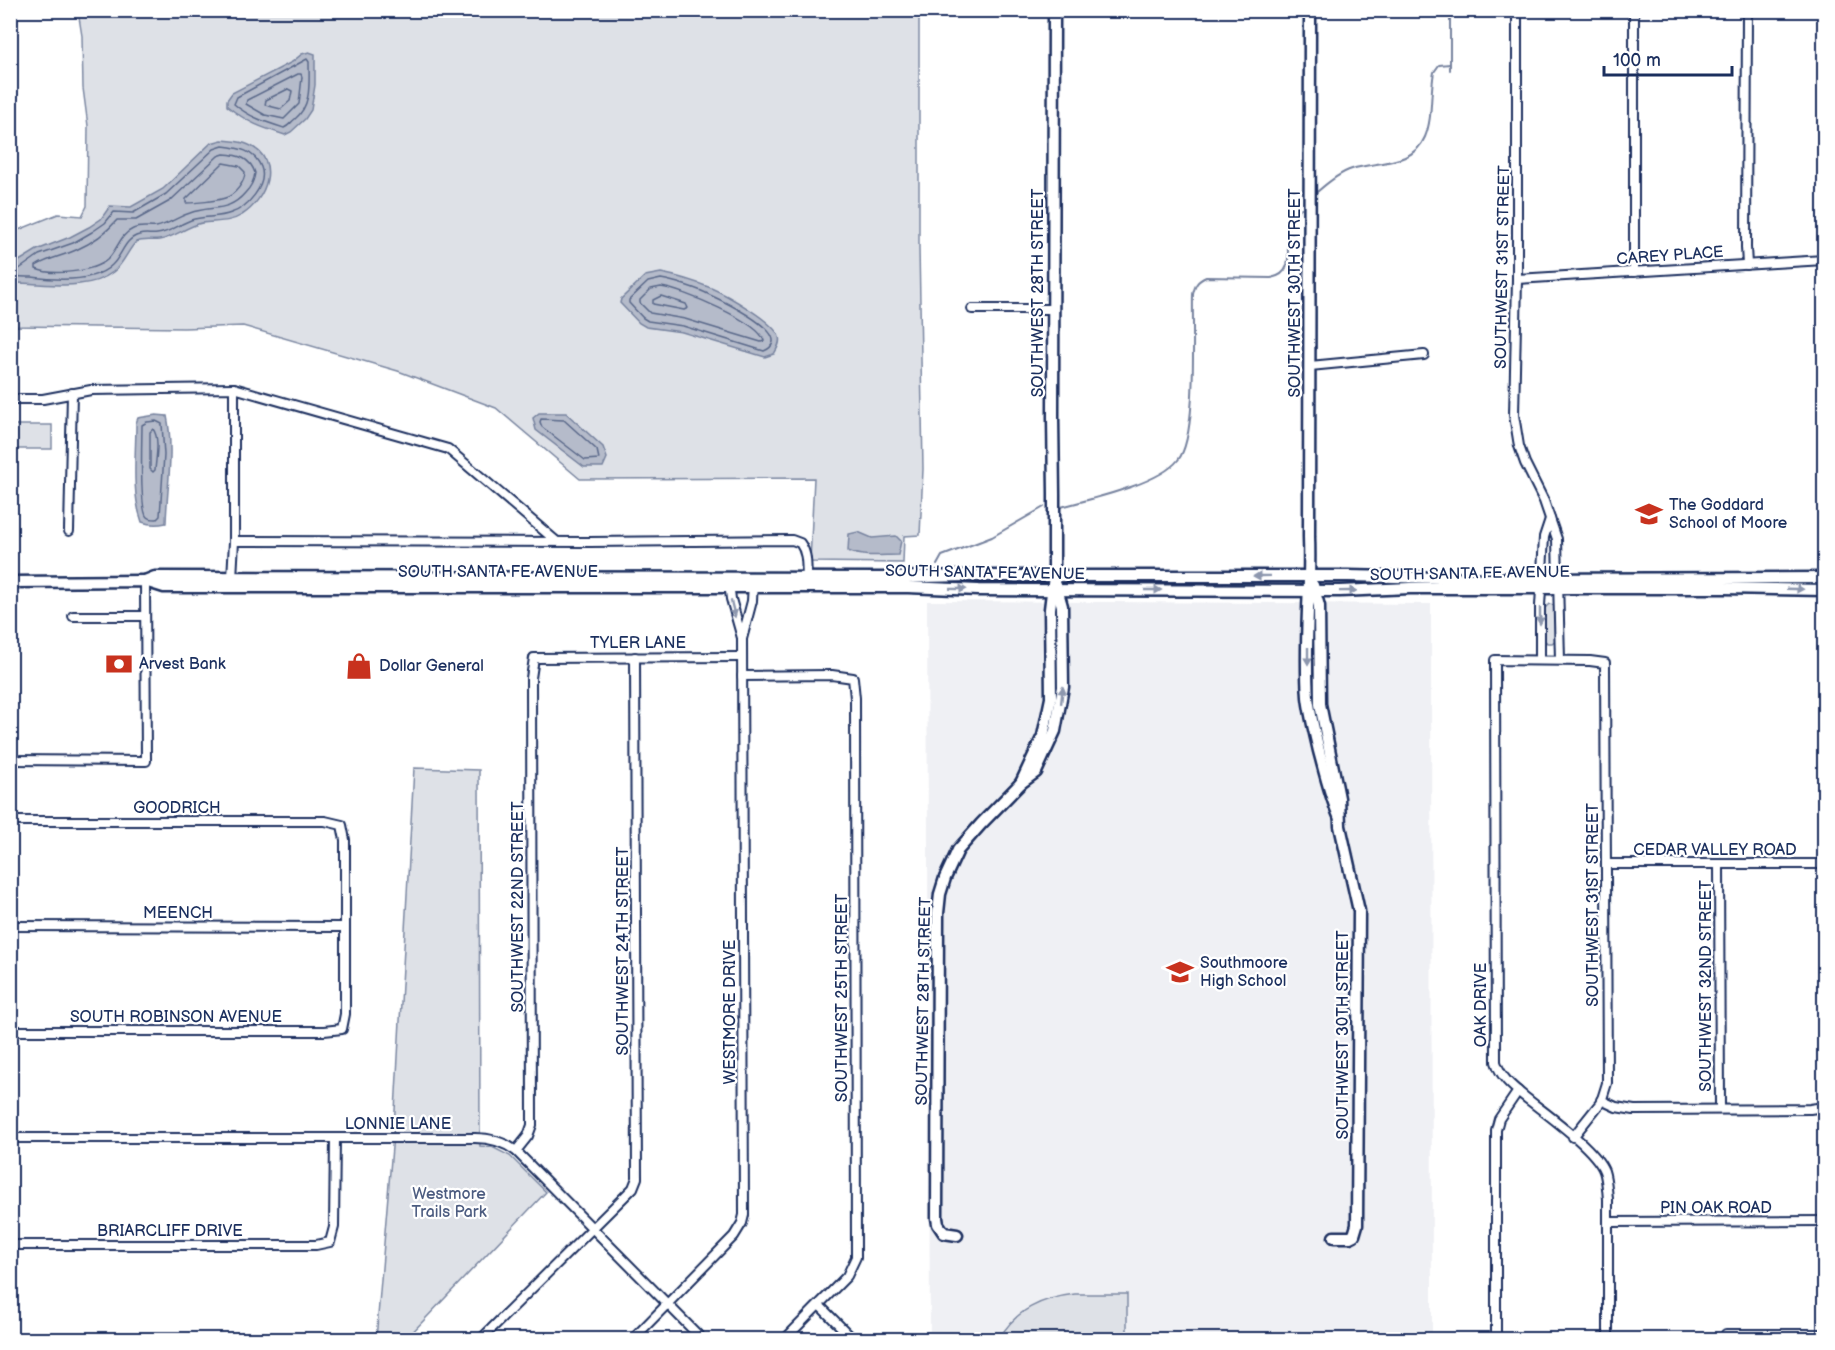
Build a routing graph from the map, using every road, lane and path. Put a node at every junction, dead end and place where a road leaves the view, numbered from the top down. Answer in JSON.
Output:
{"nodes":[{"id":1,"x":1054,"y":10,"type":"edge"},
{"id":2,"x":1310,"y":10,"type":"edge"},
{"id":3,"x":1518,"y":10,"type":"edge"},
{"id":4,"x":1634,"y":10,"type":"edge"},
{"id":5,"x":1747,"y":10,"type":"edge"},
{"id":6,"x":1824,"y":260,"type":"edge"},
{"id":7,"x":1747,"y":265,"type":"junction"},
{"id":8,"x":1634,"y":272,"type":"junction"},
{"id":9,"x":1517,"y":279,"type":"junction"},
{"id":10,"x":972,"y":309,"type":"dead end"},
{"id":11,"x":1053,"y":309,"type":"junction"},
{"id":12,"x":1424,"y":355,"type":"dead end"},
{"id":13,"x":1310,"y":366,"type":"junction"},
{"id":14,"x":234,"y":388,"type":"junction"},
{"id":15,"x":72,"y":393,"type":"junction"},
{"id":16,"x":10,"y":399,"type":"edge"},
{"id":17,"x":1551,"y":517,"type":"junction"},
{"id":18,"x":69,"y":531,"type":"dead end"},
{"id":19,"x":234,"y":541,"type":"junction"},
{"id":20,"x":556,"y":542,"type":"junction"},
{"id":21,"x":1053,"y":576,"type":"junction"},
{"id":22,"x":1310,"y":576,"type":"junction"},
{"id":23,"x":232,"y":578,"type":"junction"},
{"id":24,"x":807,"y":578,"type":"junction"},
{"id":25,"x":1824,"y":578,"type":"edge"},
{"id":26,"x":145,"y":581,"type":"junction"},
{"id":27,"x":10,"y":582,"type":"edge"},
{"id":28,"x":729,"y":583,"type":"junction"},
{"id":29,"x":753,"y":583,"type":"junction"},
{"id":30,"x":1541,"y":584,"type":"junction"},
{"id":31,"x":1558,"y":584,"type":"junction"},
{"id":32,"x":1055,"y":590,"type":"junction"},
{"id":33,"x":1312,"y":590,"type":"junction"},
{"id":34,"x":1824,"y":591,"type":"edge"},
{"id":35,"x":73,"y":616,"type":"dead end"},
{"id":36,"x":145,"y":616,"type":"junction"},
{"id":37,"x":742,"y":639,"type":"junction"},
{"id":38,"x":635,"y":657,"type":"junction"},
{"id":39,"x":742,"y":657,"type":"junction"},
{"id":40,"x":534,"y":658,"type":"joint"},
{"id":41,"x":1540,"y":660,"type":"junction"},
{"id":42,"x":1560,"y":660,"type":"junction"},
{"id":43,"x":742,"y":676,"type":"junction"},
{"id":44,"x":10,"y":760,"type":"edge"},
{"id":45,"x":10,"y":821,"type":"edge"},
{"id":46,"x":1606,"y":864,"type":"junction"},
{"id":47,"x":1719,"y":864,"type":"junction"},
{"id":48,"x":1824,"y":864,"type":"edge"},
{"id":49,"x":10,"y":926,"type":"edge"},
{"id":50,"x":345,"y":927,"type":"junction"},
{"id":51,"x":10,"y":1030,"type":"edge"},
{"id":52,"x":1518,"y":1091,"type":"junction"},
{"id":53,"x":1602,"y":1101,"type":"junction"},
{"id":54,"x":1824,"y":1107,"type":"edge"},
{"id":55,"x":1720,"y":1109,"type":"junction"},
{"id":56,"x":1573,"y":1137,"type":"junction"},
{"id":57,"x":10,"y":1138,"type":"edge"},
{"id":58,"x":335,"y":1138,"type":"junction"},
{"id":59,"x":516,"y":1151,"type":"junction"},
{"id":60,"x":1824,"y":1221,"type":"edge"},
{"id":61,"x":1608,"y":1222,"type":"junction"},
{"id":62,"x":593,"y":1228,"type":"junction"},
{"id":63,"x":957,"y":1235,"type":"dead end"},
{"id":64,"x":1334,"y":1237,"type":"dead end"},
{"id":65,"x":10,"y":1245,"type":"edge"},
{"id":66,"x":668,"y":1304,"type":"junction"},
{"id":67,"x":819,"y":1305,"type":"junction"},
{"id":68,"x":1726,"y":1334,"type":"dead end"},
{"id":69,"x":1824,"y":1334,"type":"edge"},
{"id":70,"x":480,"y":1340,"type":"edge"},
{"id":71,"x":632,"y":1340,"type":"edge"},
{"id":72,"x":703,"y":1340,"type":"edge"},
{"id":73,"x":784,"y":1340,"type":"edge"},
{"id":74,"x":854,"y":1340,"type":"edge"},
{"id":75,"x":1496,"y":1340,"type":"edge"},
{"id":76,"x":1608,"y":1340,"type":"edge"}],
"edges":[{"from":1,"to":11,"type":"main road","name":"SOUTHWEST 28TH STREET"},
{"from":2,"to":13,"type":"main road","name":"SOUTHWEST 30TH STREET"},
{"from":3,"to":9,"type":"street","name":"SOUTHWEST 31ST STREET"},
{"from":4,"to":8,"type":"street"},
{"from":5,"to":7,"type":"street"},
{"from":6,"to":7,"type":"street","name":"CAREY PLACE"},
{"from":7,"to":8,"type":"street","name":"CAREY PLACE"},
{"from":8,"to":9,"type":"street","name":"CAREY PLACE"},
{"from":9,"to":17,"type":"street","name":"SOUTHWEST 31ST STREET"},
{"from":10,"to":11,"type":"street"},
{"from":11,"to":21,"type":"main road","name":"SOUTHWEST 28TH STREET"},
{"from":12,"to":13,"type":"street"},
{"from":13,"to":22,"type":"main road","name":"SOUTHWEST 30TH STREET"},
{"from":14,"to":15,"type":"street"},
{"from":14,"to":19,"type":"street"},
{"from":14,"to":20,"type":"street"},
{"from":15,"to":16,"type":"street"},
{"from":15,"to":18,"type":"street"},
{"from":17,"to":30,"type":"street"},
{"from":17,"to":31,"type":"street","name":"SOUTHWEST 31ST STREET"},
{"from":19,"to":20,"type":"street"},
{"from":19,"to":23,"type":"street"},
{"from":20,"to":24,"type":"street"},
{"from":22,"to":21,"type":"main road","name":"SOUTH SANTA FE AVENUE","one_way":true},
{"from":21,"to":24,"type":"main road","name":"SOUTH SANTA FE AVENUE"},
{"from":21,"to":32,"type":"main road","name":"SOUTHWEST 28TH STREET"},
{"from":22,"to":30,"type":"main road","name":"SOUTH SANTA FE AVENUE"},
{"from":22,"to":33,"type":"main road","name":"SOUTHWEST 30TH STREET"},
{"from":23,"to":26,"type":"main road","name":"SOUTH SANTA FE AVENUE"},
{"from":23,"to":28,"type":"main road","name":"SOUTH SANTA FE AVENUE"},
{"from":24,"to":29,"type":"main road","name":"SOUTH SANTA FE AVENUE"},
{"from":25,"to":31,"type":"main road","name":"SOUTH SANTA FE AVENUE"},
{"from":26,"to":27,"type":"main road","name":"SOUTH SANTA FE AVENUE"},
{"from":26,"to":28,"type":"main road","name":"SOUTH SANTA FE AVENUE"},
{"from":26,"to":36,"type":"street"},
{"from":28,"to":29,"type":"main road","name":"SOUTH SANTA FE AVENUE"},
{"from":28,"to":37,"type":"street","name":"WESTMORE DRIVE","one_way":true},
{"from":29,"to":32,"type":"main road","name":"SOUTH SANTA FE AVENUE","one_way":true},
{"from":29,"to":37,"type":"street","name":"WESTMORE DRIVE"},
{"from":30,"to":31,"type":"main road","name":"SOUTH SANTA FE AVENUE"},
{"from":33,"to":30,"type":"main road","name":"SOUTH SANTA FE AVENUE","one_way":true},
{"from":30,"to":41,"type":"street","one_way":true},
{"from":31,"to":34,"type":"main road","name":"SOUTH SANTA FE AVENUE","one_way":true},
{"from":31,"to":42,"type":"street","name":"SOUTHWEST 31ST STREET"},
{"from":32,"to":33,"type":"main road","name":"SOUTH SANTA FE AVENUE","one_way":true},
{"from":32,"to":63,"type":"main road","name":"SOUTHWEST 28TH STREET"},
{"from":33,"to":64,"type":"main road","name":"SOUTHWEST 30TH STREET"},
{"from":35,"to":36,"type":"street"},
{"from":36,"to":44,"type":"street"},
{"from":37,"to":39,"type":"street","name":"WESTMORE DRIVE"},
{"from":38,"to":39,"type":"street","name":"TYLER LANE"},
{"from":38,"to":40,"type":"street","name":"TYLER LANE"},
{"from":38,"to":62,"type":"street","name":"SOUTHWEST 24TH STREET"},
{"from":39,"to":43,"type":"street","name":"WESTMORE DRIVE"},
{"from":40,"to":59,"type":"street","name":"SOUTHWEST 22ND STREET"},
{"from":41,"to":42,"type":"street"},
{"from":41,"to":52,"type":"street","name":"OAK DRIVE"},
{"from":42,"to":46,"type":"street","name":"SOUTHWEST 31ST STREET"},
{"from":43,"to":66,"type":"street","name":"WESTMORE DRIVE"},
{"from":43,"to":67,"type":"street","name":"SOUTHWEST 25TH STREET"},
{"from":45,"to":50,"type":"street","name":"GOODRICH"},
{"from":46,"to":47,"type":"street","name":"CEDAR VALLEY ROAD"},
{"from":46,"to":53,"type":"street","name":"SOUTHWEST 31ST STREET"},
{"from":47,"to":48,"type":"street","name":"CEDAR VALLEY ROAD"},
{"from":47,"to":55,"type":"street","name":"SOUTHWEST 32ND STREET"},
{"from":49,"to":50,"type":"street","name":"MEENCH"},
{"from":50,"to":51,"type":"street","name":"SOUTH ROBINSON AVENUE"},
{"from":52,"to":56,"type":"street","name":"OAK DRIVE"},
{"from":52,"to":75,"type":"street"},
{"from":53,"to":55,"type":"street"},
{"from":53,"to":56,"type":"street","name":"SOUTHWEST 31ST STREET"},
{"from":54,"to":55,"type":"street"},
{"from":56,"to":61,"type":"street","name":"OAK DRIVE"},
{"from":57,"to":58,"type":"street","name":"LONNIE LANE"},
{"from":58,"to":59,"type":"street","name":"LONNIE LANE"},
{"from":58,"to":65,"type":"street","name":"BRIARCLIFF DRIVE"},
{"from":59,"to":62,"type":"street","name":"LONNIE LANE"},
{"from":60,"to":61,"type":"street","name":"PIN OAK ROAD"},
{"from":61,"to":76,"type":"street","name":"OAK DRIVE"},
{"from":62,"to":66,"type":"street","name":"LONNIE LANE"},
{"from":62,"to":70,"type":"street","name":"SOUTHWEST 24TH STREET"},
{"from":66,"to":71,"type":"street","name":"WESTMORE DRIVE"},
{"from":66,"to":72,"type":"street","name":"LONNIE LANE"},
{"from":67,"to":73,"type":"street","name":"SOUTHWEST 25TH STREET"},
{"from":67,"to":74,"type":"street"},
{"from":68,"to":69,"type":"street"}]}
